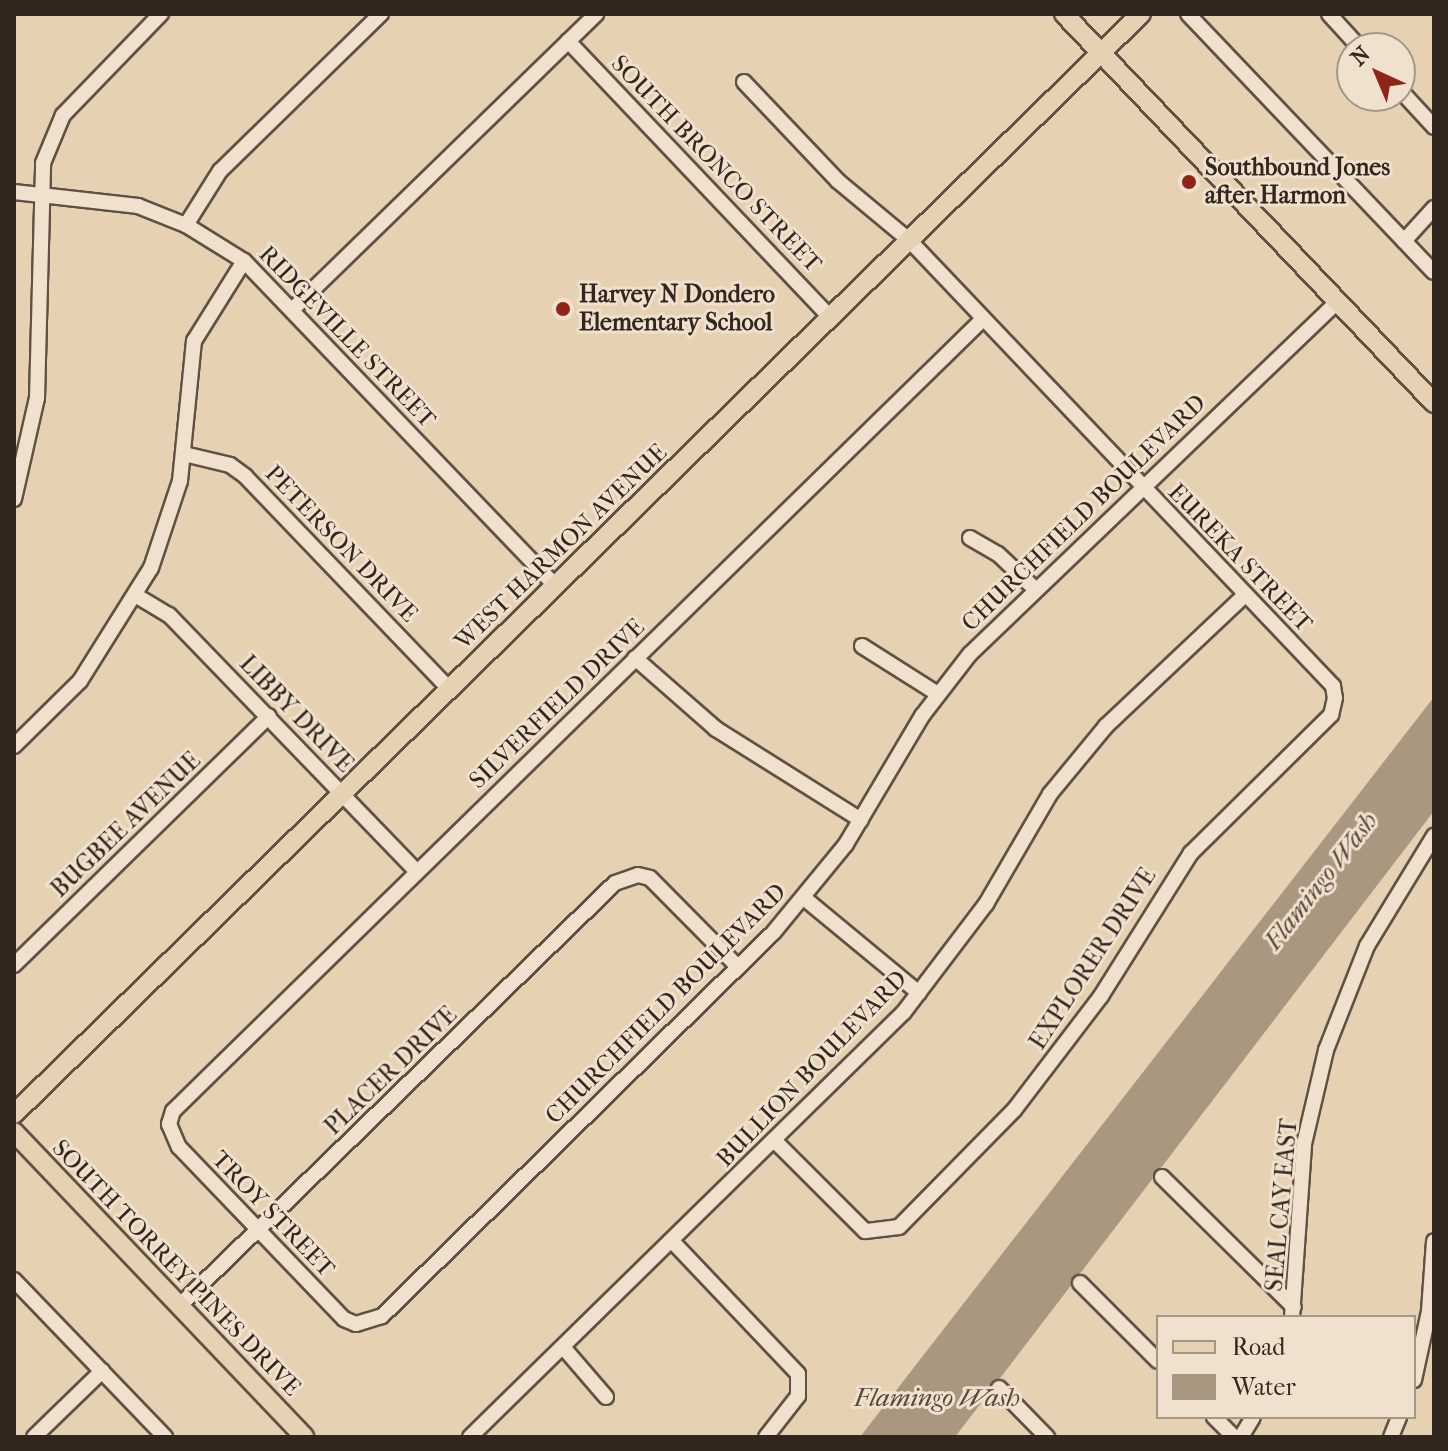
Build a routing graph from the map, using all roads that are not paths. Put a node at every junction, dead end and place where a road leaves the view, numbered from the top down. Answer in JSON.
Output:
{"nodes":[{"id":1,"x":161,"y":14,"type":"edge"},
{"id":2,"x":381,"y":14,"type":"edge"},
{"id":3,"x":596,"y":14,"type":"edge"},
{"id":4,"x":1064,"y":14,"type":"edge"},
{"id":5,"x":1141,"y":14,"type":"edge"},
{"id":6,"x":1188,"y":14,"type":"edge"},
{"id":7,"x":1329,"y":14,"type":"edge"},
{"id":8,"x":1345,"y":32,"type":"edge"},
{"id":9,"x":568,"y":41,"type":"junction"},
{"id":10,"x":1104,"y":56,"type":"junction"},
{"id":11,"x":744,"y":82,"type":"dead end"},
{"id":12,"x":1416,"y":107,"type":"edge"},
{"id":13,"x":1434,"y":127,"type":"edge"},
{"id":14,"x":14,"y":192,"type":"edge"},
{"id":15,"x":40,"y":193,"type":"junction"},
{"id":16,"x":1434,"y":208,"type":"edge"},
{"id":17,"x":186,"y":225,"type":"junction"},
{"id":18,"x":910,"y":241,"type":"junction"},
{"id":19,"x":1404,"y":241,"type":"junction"},
{"id":20,"x":244,"y":261,"type":"junction"},
{"id":21,"x":1434,"y":272,"type":"edge"},
{"id":22,"x":1337,"y":302,"type":"junction"},
{"id":23,"x":293,"y":309,"type":"junction"},
{"id":24,"x":831,"y":318,"type":"junction"},
{"id":25,"x":983,"y":319,"type":"junction"},
{"id":26,"x":1434,"y":403,"type":"edge"},
{"id":27,"x":184,"y":454,"type":"junction"},
{"id":28,"x":1141,"y":487,"type":"junction"},
{"id":29,"x":14,"y":499,"type":"edge"},
{"id":30,"x":970,"y":538,"type":"dead end"},
{"id":31,"x":556,"y":586,"type":"junction"},
{"id":32,"x":1034,"y":588,"type":"junction"},
{"id":33,"x":1245,"y":595,"type":"junction"},
{"id":34,"x":137,"y":596,"type":"junction"},
{"id":35,"x":862,"y":646,"type":"dead end"},
{"id":36,"x":635,"y":658,"type":"junction"},
{"id":37,"x":450,"y":690,"type":"junction"},
{"id":38,"x":938,"y":694,"type":"junction"},
{"id":39,"x":1335,"y":698,"type":"joint"},
{"id":40,"x":269,"y":716,"type":"junction"},
{"id":41,"x":14,"y":746,"type":"edge"},
{"id":42,"x":342,"y":794,"type":"junction"},
{"id":43,"x":861,"y":820,"type":"junction"},
{"id":44,"x":1434,"y":836,"type":"edge"},
{"id":45,"x":416,"y":871,"type":"junction"},
{"id":46,"x":804,"y":898,"type":"junction"},
{"id":47,"x":14,"y":965,"type":"edge"},
{"id":48,"x":738,"y":967,"type":"junction"},
{"id":49,"x":919,"y":993,"type":"junction"},
{"id":50,"x":14,"y":1114,"type":"edge"},
{"id":51,"x":169,"y":1124,"type":"joint"},
{"id":52,"x":14,"y":1132,"type":"edge"},
{"id":53,"x":775,"y":1141,"type":"junction"},
{"id":54,"x":1162,"y":1177,"type":"dead end"},
{"id":55,"x":258,"y":1230,"type":"junction"},
{"id":56,"x":672,"y":1241,"type":"junction"},
{"id":57,"x":1434,"y":1241,"type":"edge"},
{"id":58,"x":14,"y":1280,"type":"edge"},
{"id":59,"x":1080,"y":1283,"type":"dead end"},
{"id":60,"x":179,"y":1306,"type":"junction"},
{"id":61,"x":1293,"y":1312,"type":"edge"},
{"id":62,"x":356,"y":1324,"type":"joint"},
{"id":63,"x":563,"y":1347,"type":"junction"},
{"id":64,"x":1156,"y":1359,"type":"edge"},
{"id":65,"x":102,"y":1371,"type":"junction"},
{"id":66,"x":1416,"y":1371,"type":"edge"},
{"id":67,"x":999,"y":1388,"type":"dead end"},
{"id":68,"x":606,"y":1397,"type":"dead end"},
{"id":69,"x":1216,"y":1419,"type":"edge"},
{"id":70,"x":1252,"y":1419,"type":"edge"},
{"id":71,"x":34,"y":1437,"type":"edge"},
{"id":72,"x":165,"y":1437,"type":"edge"},
{"id":73,"x":304,"y":1437,"type":"edge"},
{"id":74,"x":470,"y":1437,"type":"edge"},
{"id":75,"x":766,"y":1437,"type":"edge"},
{"id":76,"x":1047,"y":1437,"type":"edge"},
{"id":77,"x":1234,"y":1437,"type":"edge"},
{"id":78,"x":1241,"y":1437,"type":"edge"}],
"edges":[{"from":1,"to":15,"type":"street"},
{"from":2,"to":17,"type":"street"},
{"from":3,"to":9,"type":"street"},
{"from":4,"to":10,"type":"main road"},
{"from":5,"to":10,"type":"main road","name":"WEST HARMON AVENUE"},
{"from":6,"to":19,"type":"street"},
{"from":7,"to":8,"type":"street"},
{"from":9,"to":23,"type":"street"},
{"from":9,"to":24,"type":"street","name":"SOUTH BRONCO STREET"},
{"from":10,"to":18,"type":"main road","name":"WEST HARMON AVENUE"},
{"from":10,"to":22,"type":"main road"},
{"from":11,"to":18,"type":"street","name":"EUREKA STREET"},
{"from":12,"to":13,"type":"street"},
{"from":14,"to":15,"type":"street","name":"RIDGEVILLE STREET"},
{"from":15,"to":17,"type":"street","name":"RIDGEVILLE STREET"},
{"from":15,"to":29,"type":"street"},
{"from":16,"to":19,"type":"street"},
{"from":17,"to":20,"type":"street","name":"RIDGEVILLE STREET"},
{"from":18,"to":24,"type":"main road","name":"WEST HARMON AVENUE"},
{"from":18,"to":25,"type":"street","name":"EUREKA STREET"},
{"from":19,"to":21,"type":"street"},
{"from":20,"to":23,"type":"street","name":"RIDGEVILLE STREET"},
{"from":20,"to":27,"type":"street"},
{"from":22,"to":26,"type":"main road"},
{"from":22,"to":28,"type":"street","name":"CHURCHFIELD BOULEVARD"},
{"from":23,"to":31,"type":"street","name":"RIDGEVILLE STREET"},
{"from":24,"to":31,"type":"main road","name":"WEST HARMON AVENUE"},
{"from":25,"to":28,"type":"street","name":"EUREKA STREET"},
{"from":25,"to":36,"type":"street","name":"SILVERFIELD DRIVE"},
{"from":27,"to":34,"type":"street"},
{"from":27,"to":37,"type":"street","name":"PETERSON DRIVE"},
{"from":28,"to":32,"type":"street","name":"CHURCHFIELD BOULEVARD"},
{"from":28,"to":33,"type":"street","name":"EUREKA STREET"},
{"from":30,"to":32,"type":"street"},
{"from":31,"to":37,"type":"main road","name":"WEST HARMON AVENUE"},
{"from":32,"to":38,"type":"street","name":"CHURCHFIELD BOULEVARD"},
{"from":33,"to":39,"type":"street","name":"EUREKA STREET"},
{"from":33,"to":49,"type":"street","name":"BULLION BOULEVARD"},
{"from":34,"to":40,"type":"street","name":"LIBBY DRIVE"},
{"from":34,"to":41,"type":"street"},
{"from":35,"to":38,"type":"street"},
{"from":36,"to":43,"type":"street"},
{"from":36,"to":45,"type":"street","name":"SILVERFIELD DRIVE"},
{"from":37,"to":42,"type":"main road","name":"WEST HARMON AVENUE"},
{"from":38,"to":43,"type":"street","name":"CHURCHFIELD BOULEVARD"},
{"from":39,"to":53,"type":"street","name":"EXPLORER DRIVE"},
{"from":40,"to":42,"type":"street","name":"LIBBY DRIVE"},
{"from":40,"to":47,"type":"street","name":"BUGBEE AVENUE"},
{"from":42,"to":45,"type":"street","name":"LIBBY DRIVE"},
{"from":42,"to":50,"type":"main road","name":"WEST HARMON AVENUE"},
{"from":43,"to":46,"type":"street","name":"CHURCHFIELD BOULEVARD"},
{"from":44,"to":61,"type":"street","name":"SEAL CAY EAST"},
{"from":45,"to":51,"type":"street","name":"SILVERFIELD DRIVE"},
{"from":46,"to":48,"type":"street","name":"CHURCHFIELD BOULEVARD"},
{"from":46,"to":49,"type":"street"},
{"from":48,"to":55,"type":"street","name":"PLACER DRIVE"},
{"from":48,"to":62,"type":"street","name":"CHURCHFIELD BOULEVARD"},
{"from":49,"to":53,"type":"street","name":"BULLION BOULEVARD"},
{"from":51,"to":55,"type":"street","name":"TROY STREET"},
{"from":52,"to":60,"type":"main road","name":"SOUTH TORREY PINES DRIVE"},
{"from":53,"to":56,"type":"street","name":"BULLION BOULEVARD"},
{"from":54,"to":61,"type":"street"},
{"from":55,"to":60,"type":"street","name":"PLACER DRIVE"},
{"from":55,"to":62,"type":"street","name":"TROY STREET"},
{"from":56,"to":63,"type":"street","name":"BULLION BOULEVARD"},
{"from":56,"to":75,"type":"street"},
{"from":57,"to":66,"type":"street"},
{"from":58,"to":65,"type":"street"},
{"from":59,"to":64,"type":"street"},
{"from":60,"to":73,"type":"main road","name":"SOUTH TORREY PINES DRIVE"},
{"from":63,"to":68,"type":"street"},
{"from":63,"to":74,"type":"street","name":"BULLION BOULEVARD"},
{"from":65,"to":71,"type":"street"},
{"from":65,"to":72,"type":"street"},
{"from":67,"to":76,"type":"street"},
{"from":69,"to":77,"type":"street"},
{"from":70,"to":78,"type":"street"}]}
